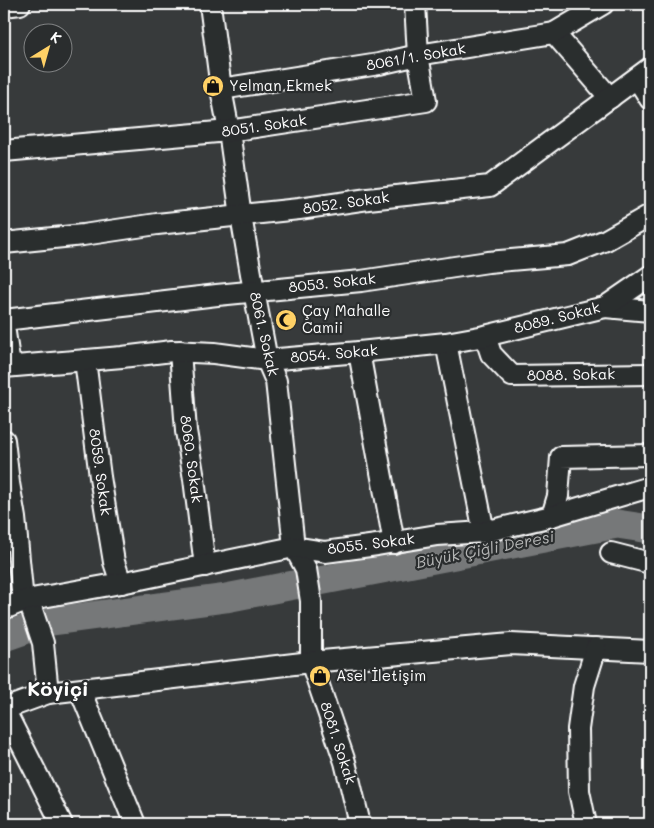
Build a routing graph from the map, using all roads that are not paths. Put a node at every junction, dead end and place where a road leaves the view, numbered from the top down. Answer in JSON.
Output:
{"nodes":[{"id":1,"x":20,"y":4,"type":"edge"},
{"id":2,"x":210,"y":4,"type":"edge"},
{"id":3,"x":415,"y":4,"type":"edge"},
{"id":4,"x":604,"y":4,"type":"edge"},
{"id":5,"x":4,"y":6,"type":"edge"},
{"id":6,"x":554,"y":33,"type":"junction"},
{"id":7,"x":418,"y":55,"type":"junction"},
{"id":8,"x":644,"y":73,"type":"edge"},
{"id":9,"x":221,"y":89,"type":"junction"},
{"id":10,"x":610,"y":98,"type":"junction"},
{"id":11,"x":650,"y":99,"type":"edge"},
{"id":12,"x":229,"y":131,"type":"junction"},
{"id":13,"x":4,"y":152,"type":"edge"},
{"id":14,"x":650,"y":215,"type":"edge"},
{"id":15,"x":241,"y":216,"type":"junction"},
{"id":16,"x":4,"y":243,"type":"edge"},
{"id":17,"x":650,"y":276,"type":"edge"},
{"id":18,"x":254,"y":292,"type":"junction"},
{"id":19,"x":604,"y":307,"type":"junction"},
{"id":20,"x":650,"y":311,"type":"edge"},
{"id":21,"x":4,"y":320,"type":"edge"},
{"id":22,"x":4,"y":326,"type":"edge"},
{"id":23,"x":485,"y":336,"type":"junction"},
{"id":24,"x":446,"y":343,"type":"junction"},
{"id":25,"x":180,"y":351,"type":"junction"},
{"id":26,"x":359,"y":352,"type":"junction"},
{"id":27,"x":85,"y":360,"type":"junction"},
{"id":28,"x":267,"y":360,"type":"junction"},
{"id":29,"x":7,"y":366,"type":"edge"},
{"id":30,"x":650,"y":374,"type":"edge"},
{"id":31,"x":4,"y":440,"type":"edge"},
{"id":32,"x":650,"y":455,"type":"edge"},
{"id":33,"x":650,"y":488,"type":"edge"},
{"id":34,"x":552,"y":516,"type":"junction"},
{"id":35,"x":484,"y":532,"type":"junction"},
{"id":36,"x":394,"y":543,"type":"junction"},
{"id":37,"x":294,"y":547,"type":"junction"},
{"id":38,"x":611,"y":553,"type":"dead end"},
{"id":39,"x":650,"y":563,"type":"edge"},
{"id":40,"x":205,"y":566,"type":"junction"},
{"id":41,"x":121,"y":583,"type":"junction"},
{"id":42,"x":29,"y":605,"type":"junction"},
{"id":43,"x":4,"y":610,"type":"edge"},
{"id":44,"x":596,"y":648,"type":"junction"},
{"id":45,"x":649,"y":649,"type":"edge"},
{"id":46,"x":311,"y":662,"type":"junction"},
{"id":47,"x":80,"y":690,"type":"junction"},
{"id":48,"x":48,"y":693,"type":"junction"},
{"id":49,"x":4,"y":709,"type":"edge"},
{"id":50,"x":62,"y":824,"type":"edge"},
{"id":51,"x":135,"y":824,"type":"edge"},
{"id":52,"x":360,"y":824,"type":"edge"},
{"id":53,"x":586,"y":824,"type":"edge"}],
"edges":[{"from":1,"to":5,"type":"street"},
{"from":2,"to":9,"type":"street","name":"8061. Sokak"},
{"from":3,"to":7,"type":"street","name":"8051. Sokak"},
{"from":4,"to":6,"type":"street","name":"8061/1. Sokak"},
{"from":6,"to":7,"type":"street","name":"8061/1. Sokak"},
{"from":6,"to":10,"type":"street"},
{"from":7,"to":9,"type":"street","name":"8061/1. Sokak"},
{"from":7,"to":12,"type":"street","name":"8051. Sokak"},
{"from":8,"to":10,"type":"street","name":"8052. Sokak"},
{"from":8,"to":11,"type":"street"},
{"from":9,"to":12,"type":"street","name":"8061. Sokak"},
{"from":10,"to":15,"type":"street","name":"8052. Sokak"},
{"from":12,"to":13,"type":"street","name":"8051. Sokak"},
{"from":12,"to":15,"type":"street","name":"8061. Sokak"},
{"from":14,"to":18,"type":"street","name":"8053. Sokak"},
{"from":15,"to":16,"type":"street","name":"8052. Sokak"},
{"from":15,"to":18,"type":"street","name":"8061. Sokak"},
{"from":17,"to":19,"type":"street","name":"8089. Sokak"},
{"from":18,"to":21,"type":"street","name":"8053. Sokak"},
{"from":18,"to":28,"type":"street","name":"8061. Sokak"},
{"from":19,"to":20,"type":"street"},
{"from":19,"to":23,"type":"street","name":"8089. Sokak"},
{"from":22,"to":29,"type":"street"},
{"from":23,"to":24,"type":"street","name":"8054. Sokak"},
{"from":23,"to":30,"type":"street","name":"8088. Sokak"},
{"from":24,"to":26,"type":"street","name":"8054. Sokak"},
{"from":24,"to":35,"type":"street"},
{"from":25,"to":27,"type":"street","name":"8054. Sokak"},
{"from":25,"to":28,"type":"street","name":"8054. Sokak"},
{"from":25,"to":40,"type":"street","name":"8060. Sokak"},
{"from":26,"to":28,"type":"street","name":"8054. Sokak"},
{"from":26,"to":36,"type":"street"},
{"from":27,"to":29,"type":"street","name":"8054. Sokak"},
{"from":27,"to":41,"type":"street","name":"8059. Sokak"},
{"from":28,"to":37,"type":"street","name":"8061. Sokak"},
{"from":31,"to":42,"type":"street"},
{"from":32,"to":34,"type":"street"},
{"from":33,"to":34,"type":"street","name":"8055. Sokak"},
{"from":34,"to":35,"type":"street","name":"8055. Sokak"},
{"from":35,"to":36,"type":"street","name":"8055. Sokak"},
{"from":36,"to":37,"type":"street","name":"8055. Sokak"},
{"from":37,"to":40,"type":"street","name":"8055. Sokak"},
{"from":37,"to":46,"type":"street","name":"8061. Sokak"},
{"from":38,"to":39,"type":"street"},
{"from":40,"to":41,"type":"street","name":"8055. Sokak"},
{"from":41,"to":42,"type":"street","name":"8055. Sokak"},
{"from":42,"to":43,"type":"street","name":"8055. Sokak"},
{"from":42,"to":48,"type":"street"},
{"from":44,"to":45,"type":"street"},
{"from":44,"to":46,"type":"street"},
{"from":44,"to":53,"type":"street"},
{"from":46,"to":47,"type":"street"},
{"from":46,"to":52,"type":"street","name":"8081. Sokak"},
{"from":47,"to":48,"type":"street"},
{"from":47,"to":51,"type":"street"},
{"from":48,"to":49,"type":"street"},
{"from":49,"to":50,"type":"street"}]}
